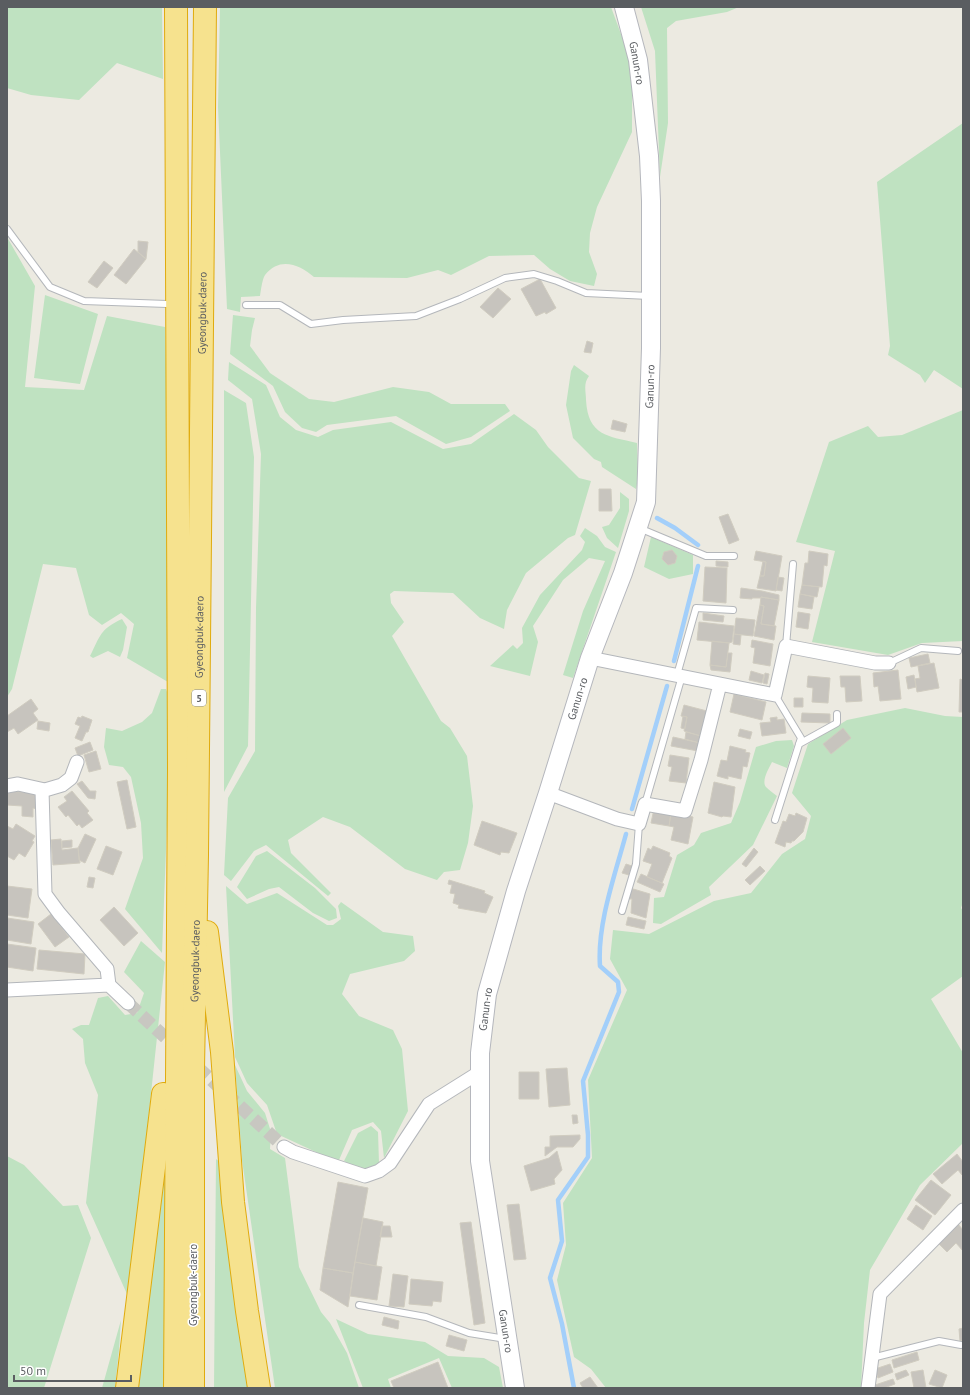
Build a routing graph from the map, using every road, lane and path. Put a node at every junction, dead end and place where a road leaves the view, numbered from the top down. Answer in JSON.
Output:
{"nodes":[{"id":1,"x":176,"y":7,"type":"edge"},
{"id":2,"x":205,"y":7,"type":"edge"},
{"id":3,"x":624,"y":7,"type":"edge"},
{"id":4,"x":7,"y":229,"type":"edge"},
{"id":5,"x":651,"y":296,"type":"junction"},
{"id":6,"x":167,"y":304,"type":"dead end"},
{"id":7,"x":246,"y":305,"type":"dead end"},
{"id":8,"x":638,"y":527,"type":"junction"},
{"id":9,"x":734,"y":556,"type":"dead end"},
{"id":10,"x":793,"y":564,"type":"dead end"},
{"id":11,"x":733,"y":610,"type":"dead end"},
{"id":12,"x":786,"y":646,"type":"junction"},
{"id":13,"x":958,"y":651,"type":"dead end"},
{"id":14,"x":590,"y":658,"type":"junction"},
{"id":15,"x":889,"y":663,"type":"joint"},
{"id":16,"x":679,"y":676,"type":"junction"},
{"id":17,"x":720,"y":684,"type":"junction"},
{"id":18,"x":775,"y":695,"type":"junction"},
{"id":19,"x":837,"y":714,"type":"dead end"},
{"id":20,"x":799,"y":744,"type":"junction"},
{"id":21,"x":77,"y":762,"type":"dead end"},
{"id":22,"x":7,"y":786,"type":"edge"},
{"id":23,"x":42,"y":790,"type":"junction"},
{"id":24,"x":548,"y":793,"type":"junction"},
{"id":25,"x":645,"y":804,"type":"junction"},
{"id":26,"x":775,"y":820,"type":"dead end"},
{"id":27,"x":639,"y":824,"type":"junction"},
{"id":28,"x":197,"y":855,"type":"junction"},
{"id":29,"x":622,"y":911,"type":"dead end"},
{"id":30,"x":109,"y":985,"type":"junction"},
{"id":31,"x":7,"y":990,"type":"edge"},
{"id":32,"x":177,"y":994,"type":"junction"},
{"id":33,"x":128,"y":1003,"type":"tunnel mouth"},
{"id":34,"x":480,"y":1072,"type":"junction"},
{"id":35,"x":284,"y":1147,"type":"tunnel mouth"},
{"id":36,"x":963,"y":1210,"type":"edge"},
{"id":37,"x":359,"y":1305,"type":"dead end"},
{"id":38,"x":508,"y":1340,"type":"junction"},
{"id":39,"x":961,"y":1345,"type":"dead end"},
{"id":40,"x":872,"y":1358,"type":"junction"},
{"id":41,"x":127,"y":1388,"type":"edge"},
{"id":42,"x":175,"y":1388,"type":"edge"},
{"id":43,"x":192,"y":1388,"type":"edge"},
{"id":44,"x":259,"y":1388,"type":"edge"},
{"id":45,"x":515,"y":1388,"type":"edge"},
{"id":46,"x":868,"y":1388,"type":"edge"}],
"edges":[{"from":1,"to":32,"type":"highway","name":"Gyeongbuk-daero"},
{"from":2,"to":28,"type":"highway","name":"Gyeongbuk-daero","number":"5"},
{"from":3,"to":5,"type":"street","name":"Ganun-ro"},
{"from":4,"to":6,"type":"lane"},
{"from":5,"to":7,"type":"lane"},
{"from":5,"to":8,"type":"street","name":"Ganun-ro"},
{"from":8,"to":9,"type":"lane"},
{"from":8,"to":14,"type":"street","name":"Ganun-ro"},
{"from":10,"to":12,"type":"lane"},
{"from":11,"to":16,"type":"lane"},
{"from":12,"to":15,"type":"street"},
{"from":12,"to":18,"type":"street"},
{"from":13,"to":15,"type":"lane"},
{"from":14,"to":16,"type":"street"},
{"from":14,"to":24,"type":"street","name":"Ganun-ro"},
{"from":16,"to":17,"type":"street"},
{"from":16,"to":25,"type":"lane"},
{"from":17,"to":18,"type":"street"},
{"from":17,"to":25,"type":"street"},
{"from":18,"to":20,"type":"lane"},
{"from":19,"to":20,"type":"lane"},
{"from":20,"to":26,"type":"lane"},
{"from":21,"to":23,"type":"street"},
{"from":22,"to":23,"type":"street"},
{"from":23,"to":30,"type":"street"},
{"from":24,"to":27,"type":"street"},
{"from":24,"to":34,"type":"street","name":"Ganun-ro"},
{"from":25,"to":27,"type":"street"},
{"from":27,"to":29,"type":"lane"},
{"from":28,"to":43,"type":"highway","name":"Gyeongbuk-daero","number":"5"},
{"from":28,"to":44,"type":"highway"},
{"from":30,"to":31,"type":"street"},
{"from":30,"to":33,"type":"street"},
{"from":32,"to":41,"type":"highway"},
{"from":32,"to":42,"type":"highway","name":"Gyeongbuk-daero"},
{"from":34,"to":35,"type":"street"},
{"from":34,"to":38,"type":"street","name":"Ganun-ro"},
{"from":36,"to":40,"type":"street"},
{"from":37,"to":38,"type":"lane"},
{"from":38,"to":45,"type":"street","name":"Ganun-ro"},
{"from":39,"to":40,"type":"lane"},
{"from":40,"to":46,"type":"street"}]}
